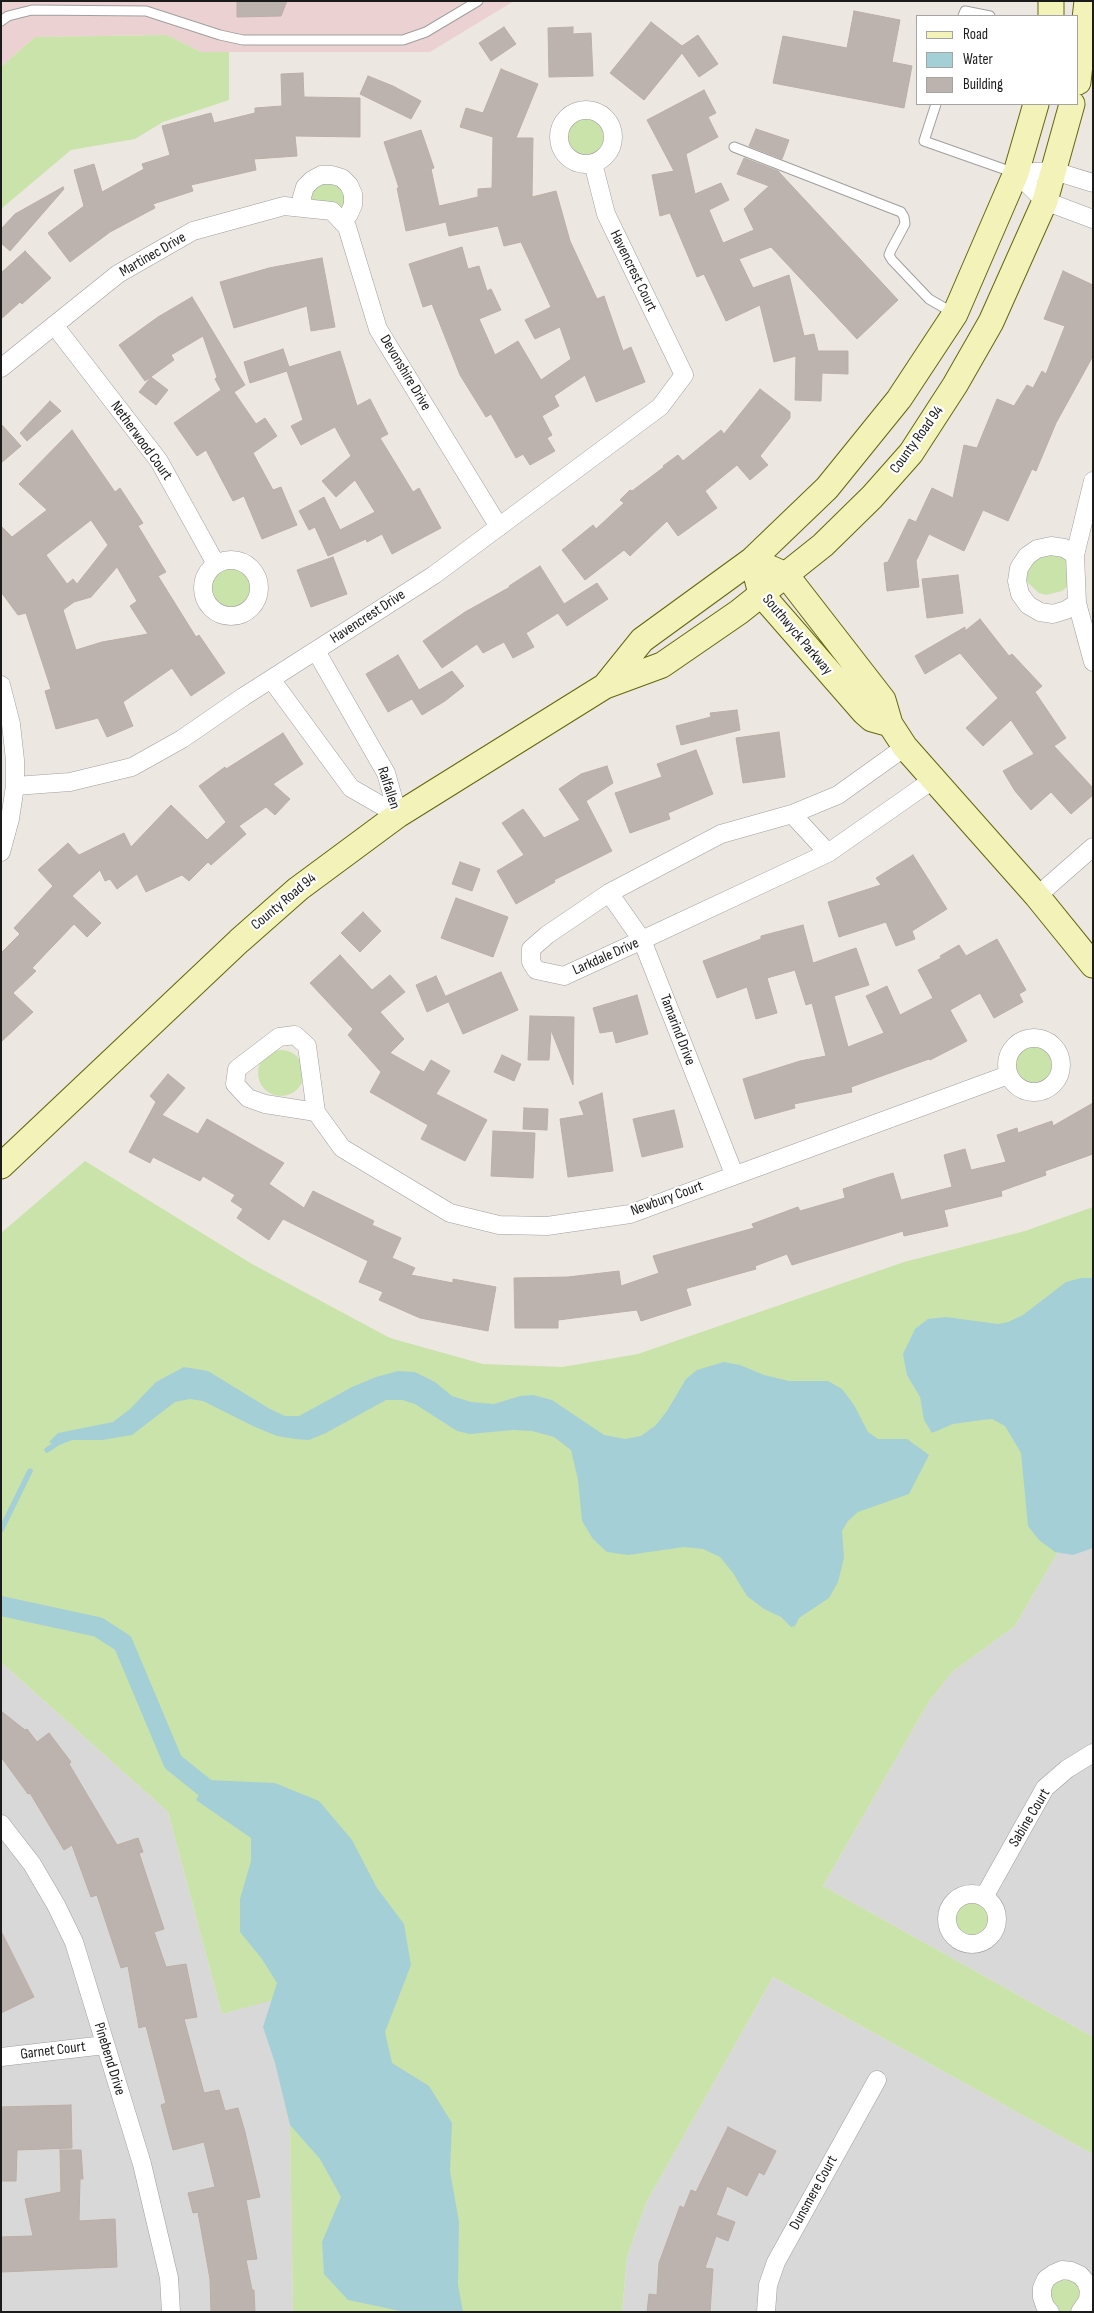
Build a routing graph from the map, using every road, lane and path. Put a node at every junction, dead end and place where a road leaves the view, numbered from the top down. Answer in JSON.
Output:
{"nodes":[{"id":1,"x":478,"y":1,"type":"edge"},
{"id":2,"x":1051,"y":1,"type":"edge"},
{"id":3,"x":1087,"y":1,"type":"edge"},
{"id":4,"x":963,"y":15,"type":"edge"},
{"id":5,"x":985,"y":15,"type":"edge"},
{"id":6,"x":1051,"y":15,"type":"edge"},
{"id":7,"x":1,"y":22,"type":"edge"},
{"id":8,"x":1079,"y":73,"type":"edge"},
{"id":9,"x":936,"y":105,"type":"edge"},
{"id":10,"x":1036,"y":105,"type":"edge"},
{"id":11,"x":1072,"y":105,"type":"edge"},
{"id":12,"x":734,"y":147,"type":"dead end"},
{"id":13,"x":593,"y":163,"type":"dead end"},
{"id":14,"x":1054,"y":171,"type":"junction"},
{"id":15,"x":1016,"y":173,"type":"junction"},
{"id":16,"x":1093,"y":183,"type":"edge"},
{"id":17,"x":1045,"y":201,"type":"junction"},
{"id":18,"x":303,"y":207,"type":"junction"},
{"id":19,"x":337,"y":216,"type":"junction"},
{"id":20,"x":1093,"y":219,"type":"edge"},
{"id":21,"x":955,"y":314,"type":"junction"},
{"id":22,"x":54,"y":325,"type":"junction"},
{"id":23,"x":1,"y":368,"type":"edge"},
{"id":24,"x":684,"y":375,"type":"joint"},
{"id":25,"x":1093,"y":481,"type":"edge"},
{"id":26,"x":499,"y":527,"type":"junction"},
{"id":27,"x":1075,"y":555,"type":"junction"},
{"id":28,"x":752,"y":560,"type":"junction"},
{"id":29,"x":216,"y":564,"type":"dead end"},
{"id":30,"x":786,"y":575,"type":"junction"},
{"id":31,"x":761,"y":594,"type":"junction"},
{"id":32,"x":1077,"y":603,"type":"junction"},
{"id":33,"x":316,"y":651,"type":"junction"},
{"id":34,"x":1093,"y":662,"type":"edge"},
{"id":35,"x":271,"y":679,"type":"junction"},
{"id":36,"x":1,"y":685,"type":"edge"},
{"id":37,"x":605,"y":686,"type":"junction"},
{"id":38,"x":890,"y":724,"type":"junction"},
{"id":39,"x":905,"y":747,"type":"junction"},
{"id":40,"x":934,"y":779,"type":"junction"},
{"id":41,"x":14,"y":786,"type":"junction"},
{"id":42,"x":792,"y":814,"type":"junction"},
{"id":43,"x":398,"y":815,"type":"junction"},
{"id":44,"x":1093,"y":847,"type":"edge"},
{"id":45,"x":1,"y":852,"type":"edge"},
{"id":46,"x":828,"y":853,"type":"junction"},
{"id":47,"x":609,"y":893,"type":"junction"},
{"id":48,"x":1037,"y":896,"type":"junction"},
{"id":49,"x":642,"y":940,"type":"junction"},
{"id":50,"x":1093,"y":965,"type":"edge"},
{"id":51,"x":1008,"y":1075,"type":"dead end"},
{"id":52,"x":316,"y":1112,"type":"junction"},
{"id":53,"x":1,"y":1166,"type":"edge"},
{"id":54,"x":734,"y":1174,"type":"junction"},
{"id":55,"x":1093,"y":1753,"type":"edge"},
{"id":56,"x":1,"y":1824,"type":"edge"},
{"id":57,"x":984,"y":1897,"type":"dead end"},
{"id":58,"x":105,"y":2045,"type":"junction"},
{"id":59,"x":1,"y":2057,"type":"edge"},
{"id":60,"x":877,"y":2080,"type":"dead end"},
{"id":61,"x":167,"y":2311,"type":"edge"},
{"id":62,"x":766,"y":2312,"type":"edge"},
{"id":63,"x":1050,"y":2312,"type":"edge"},
{"id":64,"x":1080,"y":2312,"type":"edge"}],
"edges":[{"from":1,"to":7,"type":"lane"},
{"from":2,"to":6,"type":"street"},
{"from":3,"to":8,"type":"street"},
{"from":4,"to":5,"type":"lane"},
{"from":9,"to":15,"type":"lane"},
{"from":10,"to":15,"type":"street","name":"County Road 94"},
{"from":11,"to":14,"type":"street","name":"County Road 94"},
{"from":12,"to":21,"type":"lane"},
{"from":13,"to":24,"type":"street","name":"Havencrest Court"},
{"from":14,"to":15,"type":"street"},
{"from":14,"to":16,"type":"street"},
{"from":14,"to":17,"type":"street","name":"County Road 94"},
{"from":15,"to":17,"type":"street"},
{"from":15,"to":21,"type":"street","name":"County Road 94"},
{"from":17,"to":20,"type":"street"},
{"from":17,"to":30,"type":"street","name":"County Road 94"},
{"from":18,"to":19,"type":"street","name":"Martinec Drive"},
{"from":18,"to":19,"type":"street"},
{"from":18,"to":22,"type":"street","name":"Martinec Drive"},
{"from":19,"to":26,"type":"street","name":"Devonshire Drive"},
{"from":21,"to":28,"type":"street","name":"County Road 94"},
{"from":22,"to":23,"type":"street","name":"Martinec Drive"},
{"from":22,"to":29,"type":"street","name":"Netherwood Court"},
{"from":24,"to":26,"type":"street","name":"Havencrest Drive"},
{"from":25,"to":27,"type":"street"},
{"from":26,"to":33,"type":"street","name":"Havencrest Drive"},
{"from":27,"to":32,"type":"street"},
{"from":27,"to":32,"type":"street"},
{"from":28,"to":30,"type":"street","name":"Southwyck Parkway"},
{"from":28,"to":31,"type":"street","name":"Southwyck Parkway"},
{"from":28,"to":37,"type":"street","name":"County Road 94"},
{"from":30,"to":31,"type":"street","name":"County Road 94"},
{"from":30,"to":38,"type":"street","name":"Southwyck Parkway"},
{"from":31,"to":37,"type":"street","name":"County Road 94"},
{"from":31,"to":38,"type":"street","name":"Southwyck Parkway"},
{"from":32,"to":34,"type":"street"},
{"from":33,"to":35,"type":"street","name":"Havencrest Drive"},
{"from":33,"to":43,"type":"street","name":"Ralfallen"},
{"from":35,"to":41,"type":"street","name":"Havencrest Drive"},
{"from":35,"to":43,"type":"street","name":"Ralfallen"},
{"from":36,"to":41,"type":"street"},
{"from":37,"to":43,"type":"street","name":"County Road 94"},
{"from":38,"to":39,"type":"street","name":"Southwyck Parkway"},
{"from":39,"to":40,"type":"street","name":"Southwyck Parkway"},
{"from":39,"to":42,"type":"street","name":"Larkdale Drive"},
{"from":40,"to":46,"type":"street","name":"Larkdale Drive"},
{"from":40,"to":48,"type":"street","name":"Southwyck Parkway"},
{"from":41,"to":45,"type":"street"},
{"from":42,"to":46,"type":"street"},
{"from":42,"to":47,"type":"street","name":"Larkdale Drive"},
{"from":43,"to":53,"type":"street","name":"County Road 94"},
{"from":44,"to":48,"type":"street"},
{"from":46,"to":49,"type":"street","name":"Larkdale Drive"},
{"from":47,"to":49,"type":"street","name":"Tamarind Drive"},
{"from":47,"to":49,"type":"street","name":"Larkdale Drive"},
{"from":48,"to":50,"type":"street","name":"Southwyck Parkway"},
{"from":49,"to":54,"type":"street","name":"Tamarind Drive"},
{"from":51,"to":54,"type":"street","name":"Newbury Court"},
{"from":52,"to":52,"type":"street","name":"Newbury Court"},
{"from":52,"to":54,"type":"street","name":"Newbury Court"},
{"from":55,"to":57,"type":"street","name":"Sabine Court"},
{"from":56,"to":58,"type":"street","name":"Pinebend Drive"},
{"from":58,"to":59,"type":"street","name":"Garnet Court"},
{"from":58,"to":61,"type":"street","name":"Pinebend Drive"},
{"from":60,"to":62,"type":"street","name":"Dunsmere Court"},
{"from":63,"to":64,"type":"street"}]}
